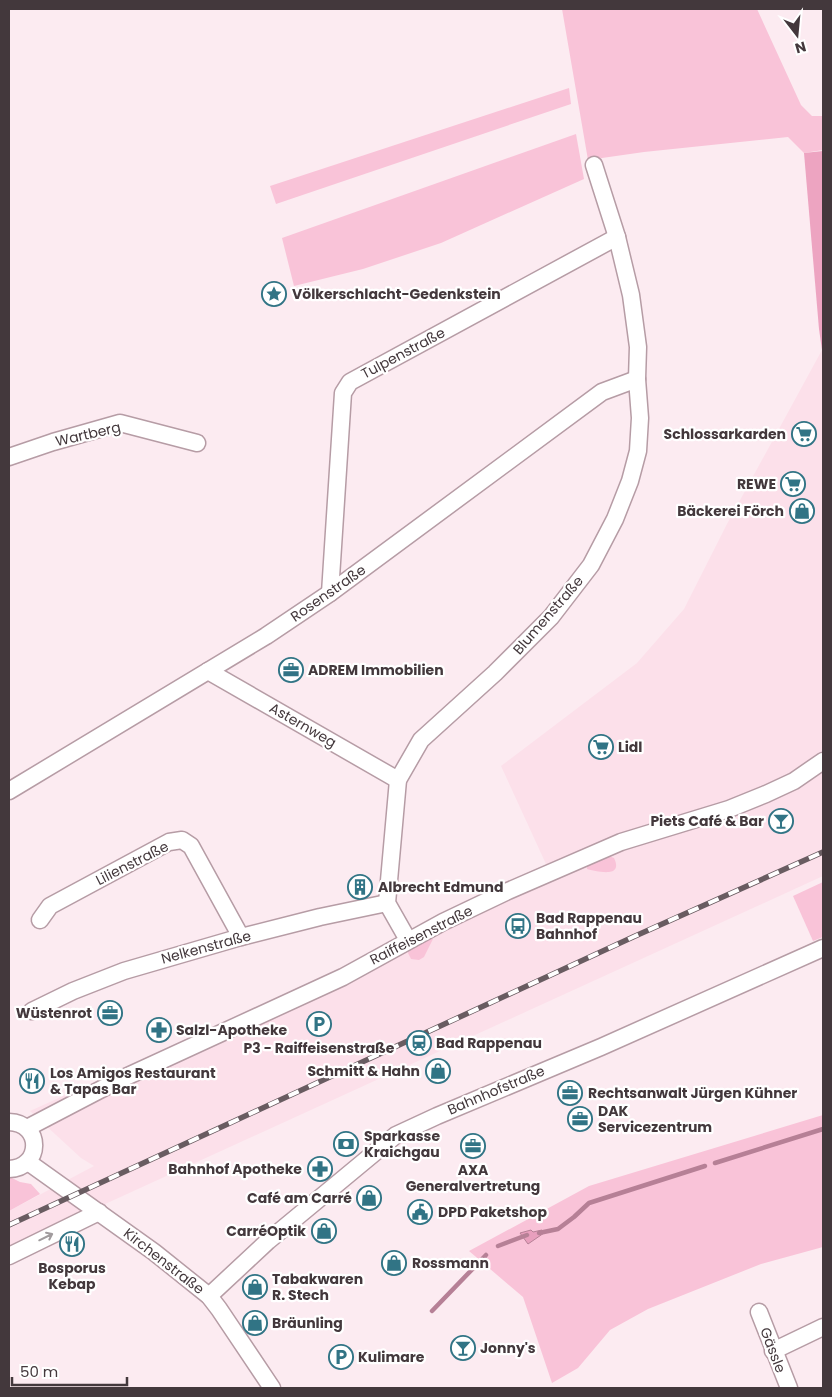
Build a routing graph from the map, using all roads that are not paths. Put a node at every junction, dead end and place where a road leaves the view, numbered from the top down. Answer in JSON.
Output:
{"nodes":[{"id":1,"x":594,"y":165,"type":"dead end"},
{"id":2,"x":616,"y":237,"type":"junction"},
{"id":3,"x":637,"y":379,"type":"junction"},
{"id":4,"x":197,"y":443,"type":"dead end"},
{"id":5,"x":9,"y":457,"type":"edge"},
{"id":6,"x":330,"y":592,"type":"junction"},
{"id":7,"x":208,"y":671,"type":"junction"},
{"id":8,"x":823,"y":761,"type":"edge"},
{"id":9,"x":398,"y":780,"type":"junction"},
{"id":10,"x":9,"y":791,"type":"edge"},
{"id":11,"x":387,"y":903,"type":"junction"},
{"id":12,"x":40,"y":920,"type":"dead end"},
{"id":13,"x":241,"y":937,"type":"junction"},
{"id":14,"x":408,"y":940,"type":"junction"},
{"id":15,"x":823,"y":948,"type":"edge"},
{"id":16,"x":32,"y":1011,"type":"dead end"},
{"id":17,"x":9,"y":1122,"type":"edge"},
{"id":18,"x":27,"y":1128,"type":"junction"},
{"id":19,"x":28,"y":1162,"type":"junction"},
{"id":20,"x":9,"y":1169,"type":"edge"},
{"id":21,"x":99,"y":1212,"type":"junction"},
{"id":22,"x":9,"y":1256,"type":"edge"},
{"id":23,"x":209,"y":1296,"type":"junction"},
{"id":24,"x":759,"y":1312,"type":"dead end"},
{"id":25,"x":823,"y":1326,"type":"edge"},
{"id":26,"x":774,"y":1351,"type":"junction"},
{"id":27,"x":268,"y":1387,"type":"edge"},
{"id":28,"x":789,"y":1388,"type":"edge"}],
"edges":[{"from":1,"to":2,"type":"street","name":"Blumenstraße"},
{"from":2,"to":3,"type":"street","name":"Blumenstraße"},
{"from":2,"to":6,"type":"street","name":"Tulpenstraße"},
{"from":3,"to":6,"type":"street","name":"Rosenstraße"},
{"from":3,"to":9,"type":"street","name":"Blumenstraße"},
{"from":4,"to":5,"type":"street","name":"Wartberg"},
{"from":6,"to":7,"type":"street","name":"Rosenstraße"},
{"from":7,"to":9,"type":"street","name":"Asternweg"},
{"from":7,"to":10,"type":"street","name":"Rosenstraße"},
{"from":8,"to":14,"type":"street","name":"Raiffeisenstraße"},
{"from":9,"to":11,"type":"street","name":"Blumenstraße"},
{"from":11,"to":13,"type":"street","name":"Nelkenstraße"},
{"from":11,"to":14,"type":"street"},
{"from":12,"to":13,"type":"street","name":"Lilienstraße"},
{"from":13,"to":16,"type":"street","name":"Nelkenstraße"},
{"from":14,"to":18,"type":"street","name":"Raiffeisenstraße"},
{"from":15,"to":23,"type":"street","name":"Bahnhofstraße"},
{"from":17,"to":18,"type":"street"},
{"from":18,"to":19,"type":"street"},
{"from":19,"to":20,"type":"street"},
{"from":19,"to":21,"type":"street","name":"Kirchenstraße"},
{"from":22,"to":21,"type":"street","one_way":true},
{"from":21,"to":23,"type":"street","name":"Kirchenstraße"},
{"from":23,"to":27,"type":"street","name":"Kirchenstraße"},
{"from":24,"to":26,"type":"street","name":"Gässle"},
{"from":25,"to":26,"type":"street"},
{"from":26,"to":28,"type":"street","name":"Gässle"}]}
